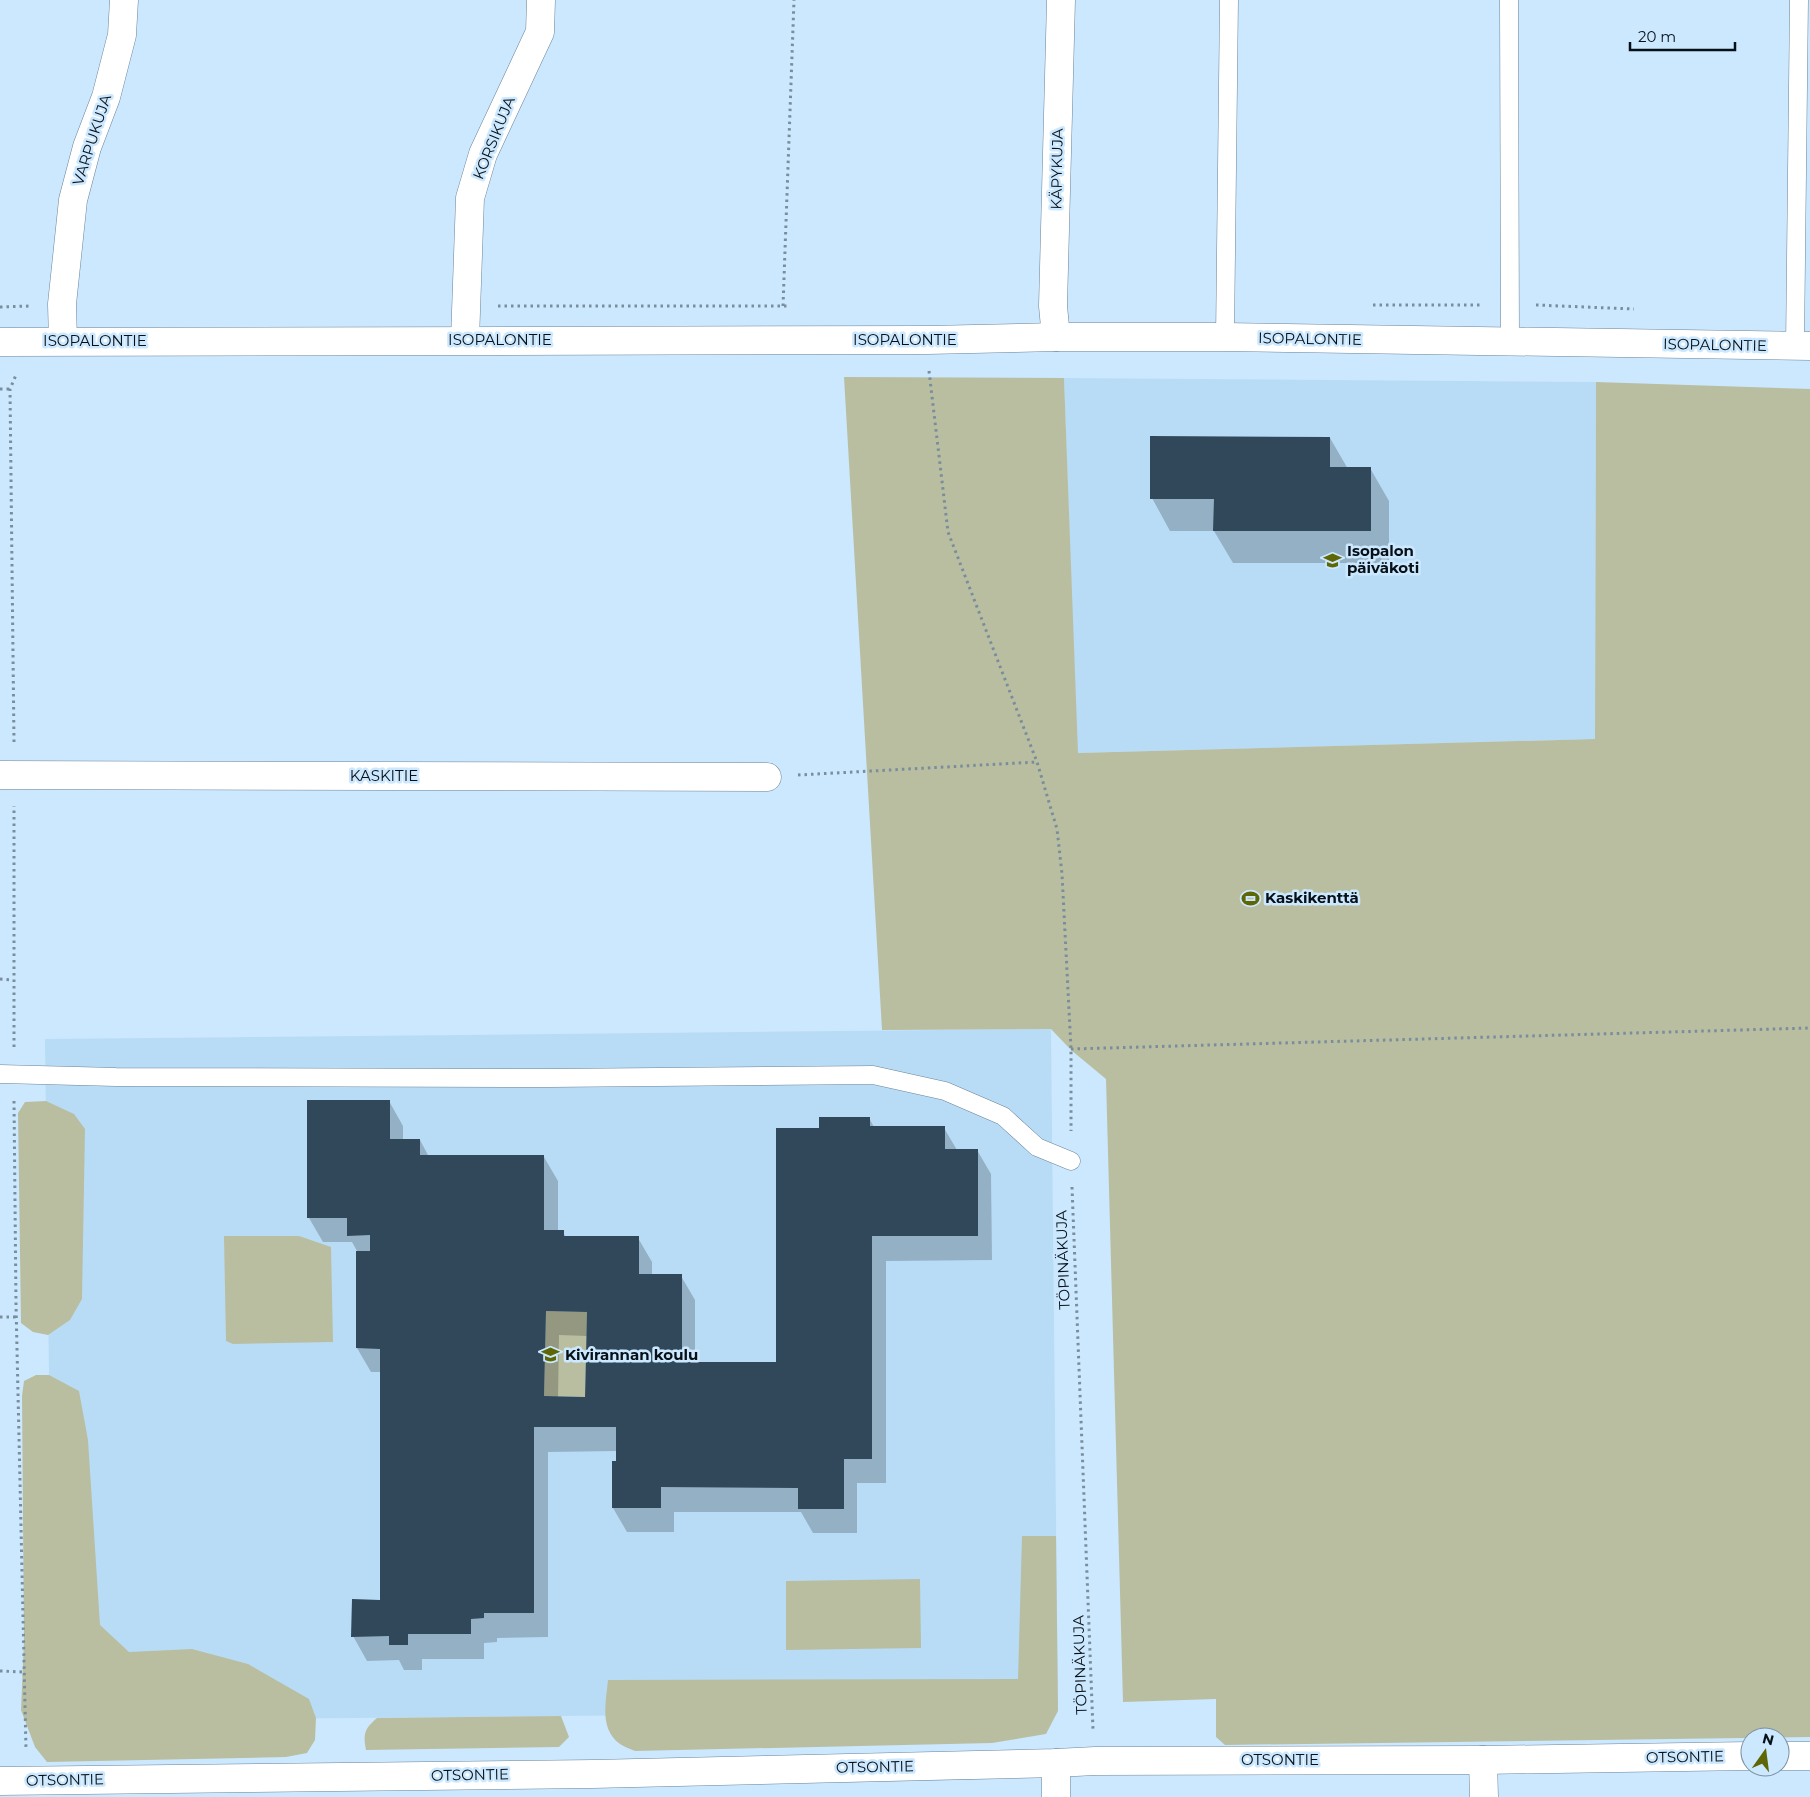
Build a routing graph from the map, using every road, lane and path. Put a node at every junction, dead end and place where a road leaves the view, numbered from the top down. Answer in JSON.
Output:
{"nodes":[{"id":1,"x":124,"y":0,"type":"edge"},
{"id":2,"x":541,"y":0,"type":"edge"},
{"id":3,"x":794,"y":0,"type":"edge"},
{"id":4,"x":1061,"y":0,"type":"edge"},
{"id":5,"x":1229,"y":0,"type":"edge"},
{"id":6,"x":1509,"y":0,"type":"edge"},
{"id":7,"x":1799,"y":0,"type":"edge"},
{"id":8,"x":1056,"y":337,"type":"junction"},
{"id":9,"x":1225,"y":337,"type":"junction"},
{"id":10,"x":465,"y":340,"type":"junction"},
{"id":11,"x":782,"y":340,"type":"junction"},
{"id":12,"x":928,"y":340,"type":"junction"},
{"id":13,"x":63,"y":341,"type":"junction"},
{"id":14,"x":0,"y":342,"type":"edge"},
{"id":15,"x":1510,"y":343,"type":"junction"},
{"id":16,"x":1802,"y":346,"type":"edge"},
{"id":17,"x":0,"y":389,"type":"edge"},
{"id":18,"x":10,"y":389,"type":"dead end"},
{"id":19,"x":1037,"y":762,"type":"junction"},
{"id":20,"x":0,"y":775,"type":"edge"},
{"id":21,"x":767,"y":777,"type":"joint"},
{"id":22,"x":0,"y":979,"type":"edge"},
{"id":23,"x":13,"y":980,"type":"dead end"},
{"id":24,"x":1810,"y":1028,"type":"edge"},
{"id":25,"x":1071,"y":1050,"type":"junction"},
{"id":26,"x":0,"y":1074,"type":"edge"},
{"id":27,"x":1071,"y":1161,"type":"junction"},
{"id":28,"x":0,"y":1317,"type":"edge"},
{"id":29,"x":16,"y":1317,"type":"dead end"},
{"id":30,"x":0,"y":1671,"type":"edge"},
{"id":31,"x":24,"y":1672,"type":"dead end"},
{"id":32,"x":1740,"y":1756,"type":"edge"},
{"id":33,"x":1790,"y":1756,"type":"edge"},
{"id":34,"x":1810,"y":1756,"type":"edge"},
{"id":35,"x":1484,"y":1760,"type":"junction"},
{"id":36,"x":1095,"y":1761,"type":"junction"},
{"id":37,"x":1056,"y":1763,"type":"junction"},
{"id":38,"x":0,"y":1781,"type":"edge"},
{"id":39,"x":1056,"y":1797,"type":"edge"},
{"id":40,"x":1484,"y":1797,"type":"edge"}],
"edges":[{"from":1,"to":13,"type":"street","name":"VARPUKUJA"},
{"from":2,"to":10,"type":"street","name":"KORSIKUJA"},
{"from":3,"to":11,"type":"path"},
{"from":4,"to":8,"type":"street","name":"KÄPYKUJA"},
{"from":5,"to":9,"type":"lane"},
{"from":6,"to":15,"type":"lane"},
{"from":7,"to":16,"type":"lane"},
{"from":8,"to":9,"type":"street","name":"ISOPALONTIE"},
{"from":8,"to":12,"type":"street","name":"ISOPALONTIE"},
{"from":9,"to":15,"type":"street","name":"ISOPALONTIE"},
{"from":10,"to":11,"type":"street","name":"ISOPALONTIE"},
{"from":10,"to":13,"type":"street","name":"ISOPALONTIE"},
{"from":11,"to":12,"type":"street","name":"ISOPALONTIE"},
{"from":12,"to":19,"type":"path","name":"TÖPINÄKUJA"},
{"from":13,"to":14,"type":"street","name":"ISOPALONTIE"},
{"from":15,"to":16,"type":"street","name":"ISOPALONTIE"},
{"from":17,"to":18,"type":"path"},
{"from":19,"to":21,"type":"path"},
{"from":19,"to":25,"type":"path","name":"TÖPINÄKUJA"},
{"from":20,"to":21,"type":"street","name":"KASKITIE"},
{"from":22,"to":23,"type":"path"},
{"from":24,"to":25,"type":"path"},
{"from":25,"to":27,"type":"path","name":"TÖPINÄKUJA"},
{"from":26,"to":27,"type":"lane"},
{"from":27,"to":36,"type":"path","name":"TÖPINÄKUJA"},
{"from":28,"to":29,"type":"path"},
{"from":30,"to":31,"type":"path"},
{"from":32,"to":35,"type":"street","name":"OTSONTIE"},
{"from":33,"to":34,"type":"street"},
{"from":35,"to":36,"type":"street","name":"OTSONTIE"},
{"from":35,"to":40,"type":"street"},
{"from":36,"to":37,"type":"street","name":"OTSONTIE"},
{"from":37,"to":38,"type":"street","name":"OTSONTIE"},
{"from":37,"to":39,"type":"street"}]}
